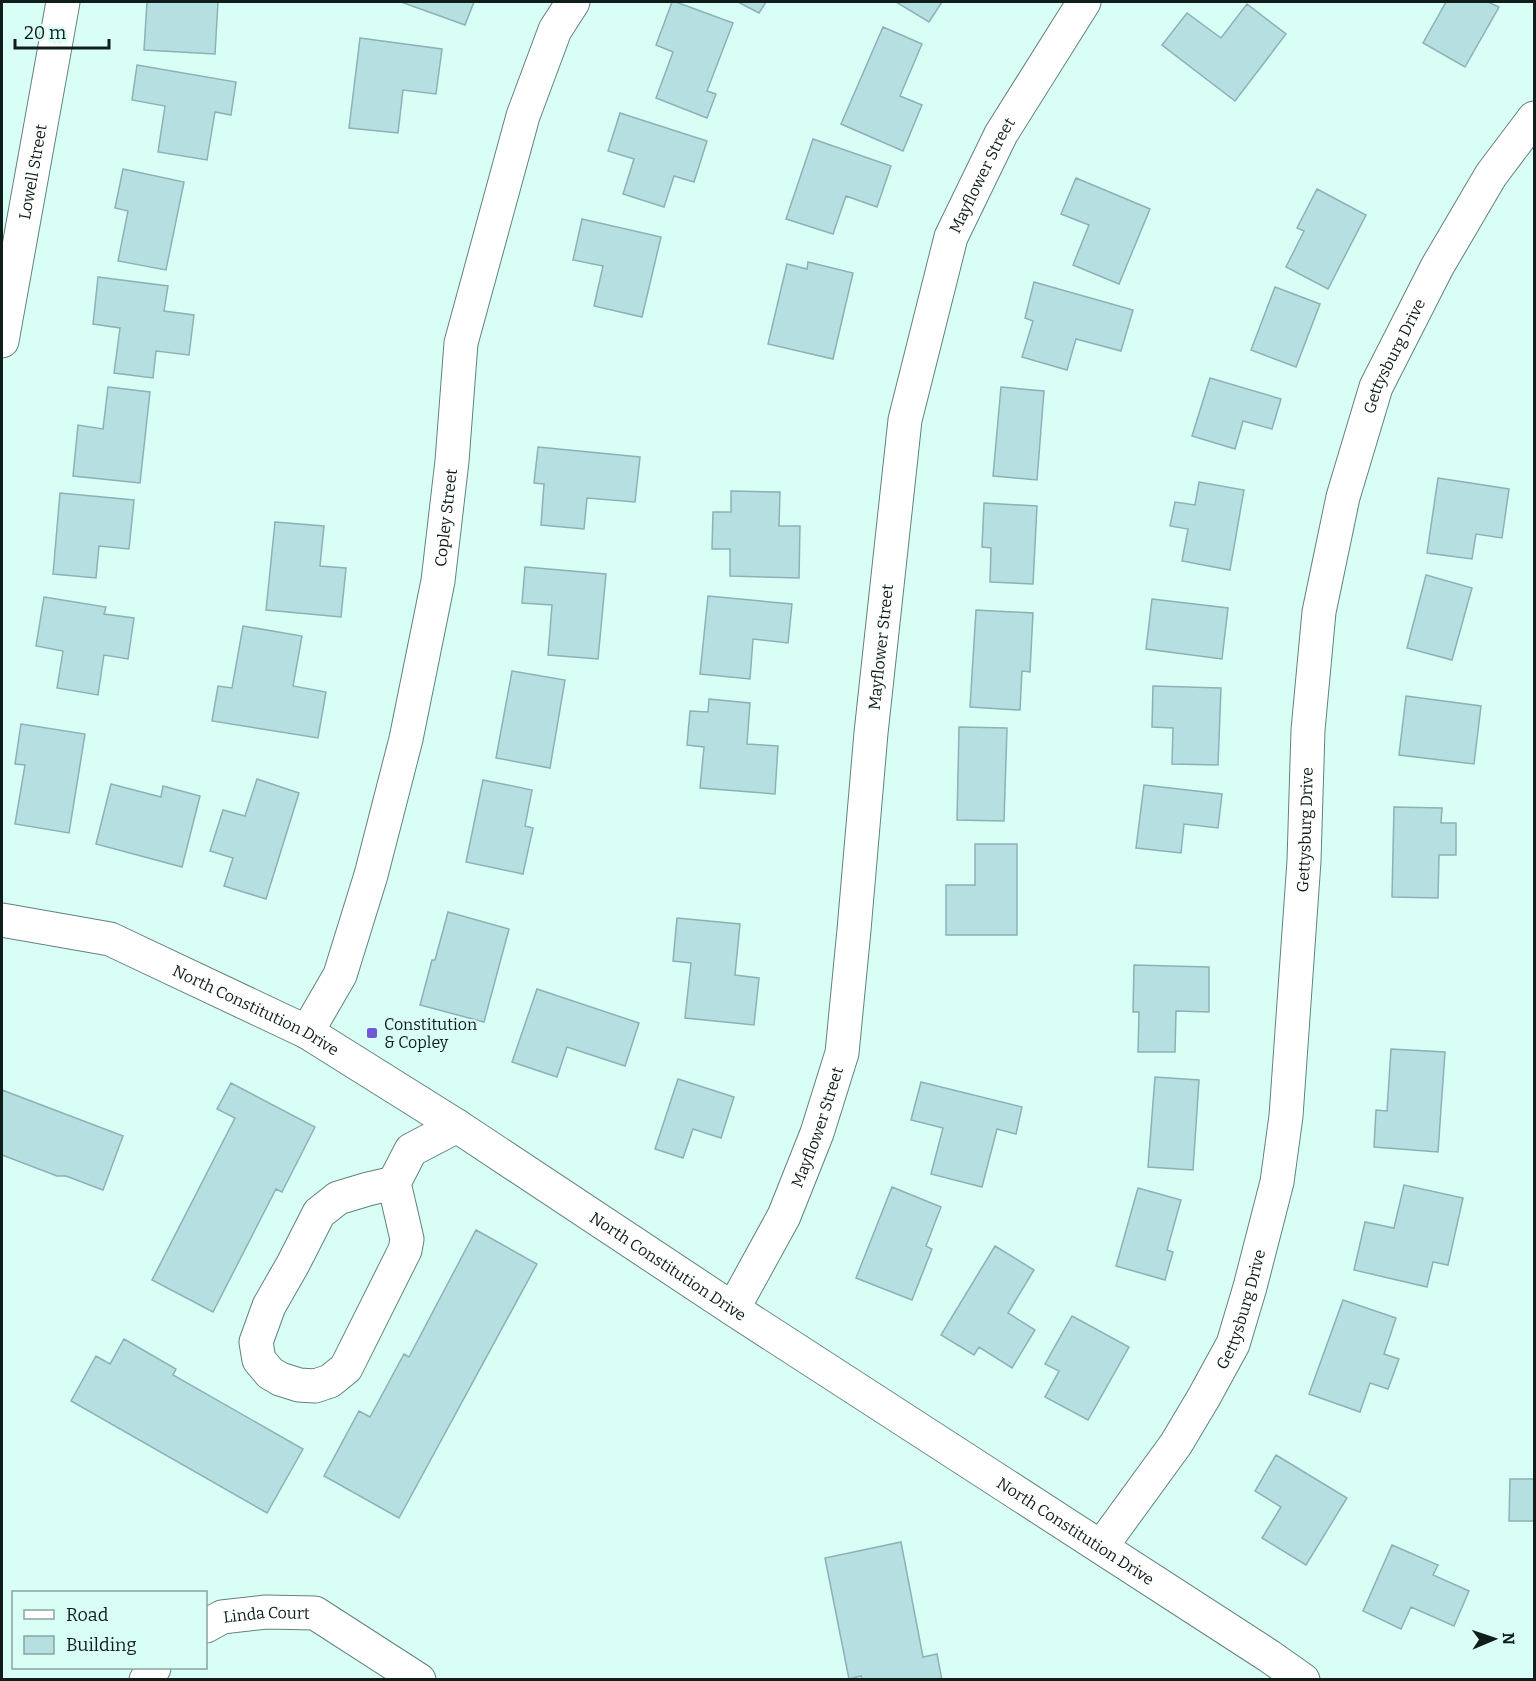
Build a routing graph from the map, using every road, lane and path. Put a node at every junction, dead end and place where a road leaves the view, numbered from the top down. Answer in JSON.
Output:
{"nodes":[{"id":1,"x":63,"y":2,"type":"edge"},
{"id":2,"x":573,"y":2,"type":"edge"},
{"id":3,"x":1084,"y":2,"type":"edge"},
{"id":4,"x":1534,"y":118,"type":"edge"},
{"id":5,"x":2,"y":341,"type":"edge"},
{"id":6,"x":2,"y":920,"type":"edge"},
{"id":7,"x":307,"y":1032,"type":"junction"},
{"id":8,"x":457,"y":1126,"type":"junction"},
{"id":9,"x":394,"y":1183,"type":"junction"},
{"id":10,"x":733,"y":1308,"type":"junction"},
{"id":11,"x":1101,"y":1547,"type":"junction"},
{"id":12,"x":207,"y":1625,"type":"edge"},
{"id":13,"x":1261,"y":1668,"type":"edge"},
{"id":14,"x":419,"y":1680,"type":"edge"},
{"id":15,"x":1303,"y":1680,"type":"edge"}],
"edges":[{"from":1,"to":5,"type":"street","name":"Lowell Street"},
{"from":2,"to":7,"type":"street","name":"Copley Street"},
{"from":3,"to":10,"type":"street","name":"Mayflower Street"},
{"from":4,"to":11,"type":"street","name":"Gettysburg Drive"},
{"from":6,"to":7,"type":"street","name":"North Constitution Drive"},
{"from":7,"to":8,"type":"street","name":"North Constitution Drive"},
{"from":8,"to":9,"type":"street"},
{"from":8,"to":10,"type":"street","name":"North Constitution Drive"},
{"from":9,"to":9,"type":"street"},
{"from":10,"to":11,"type":"street","name":"North Constitution Drive"},
{"from":11,"to":13,"type":"street","name":"North Constitution Drive"},
{"from":12,"to":14,"type":"street","name":"Linda Court"},
{"from":13,"to":15,"type":"street","name":"North Constitution Drive"}]}
